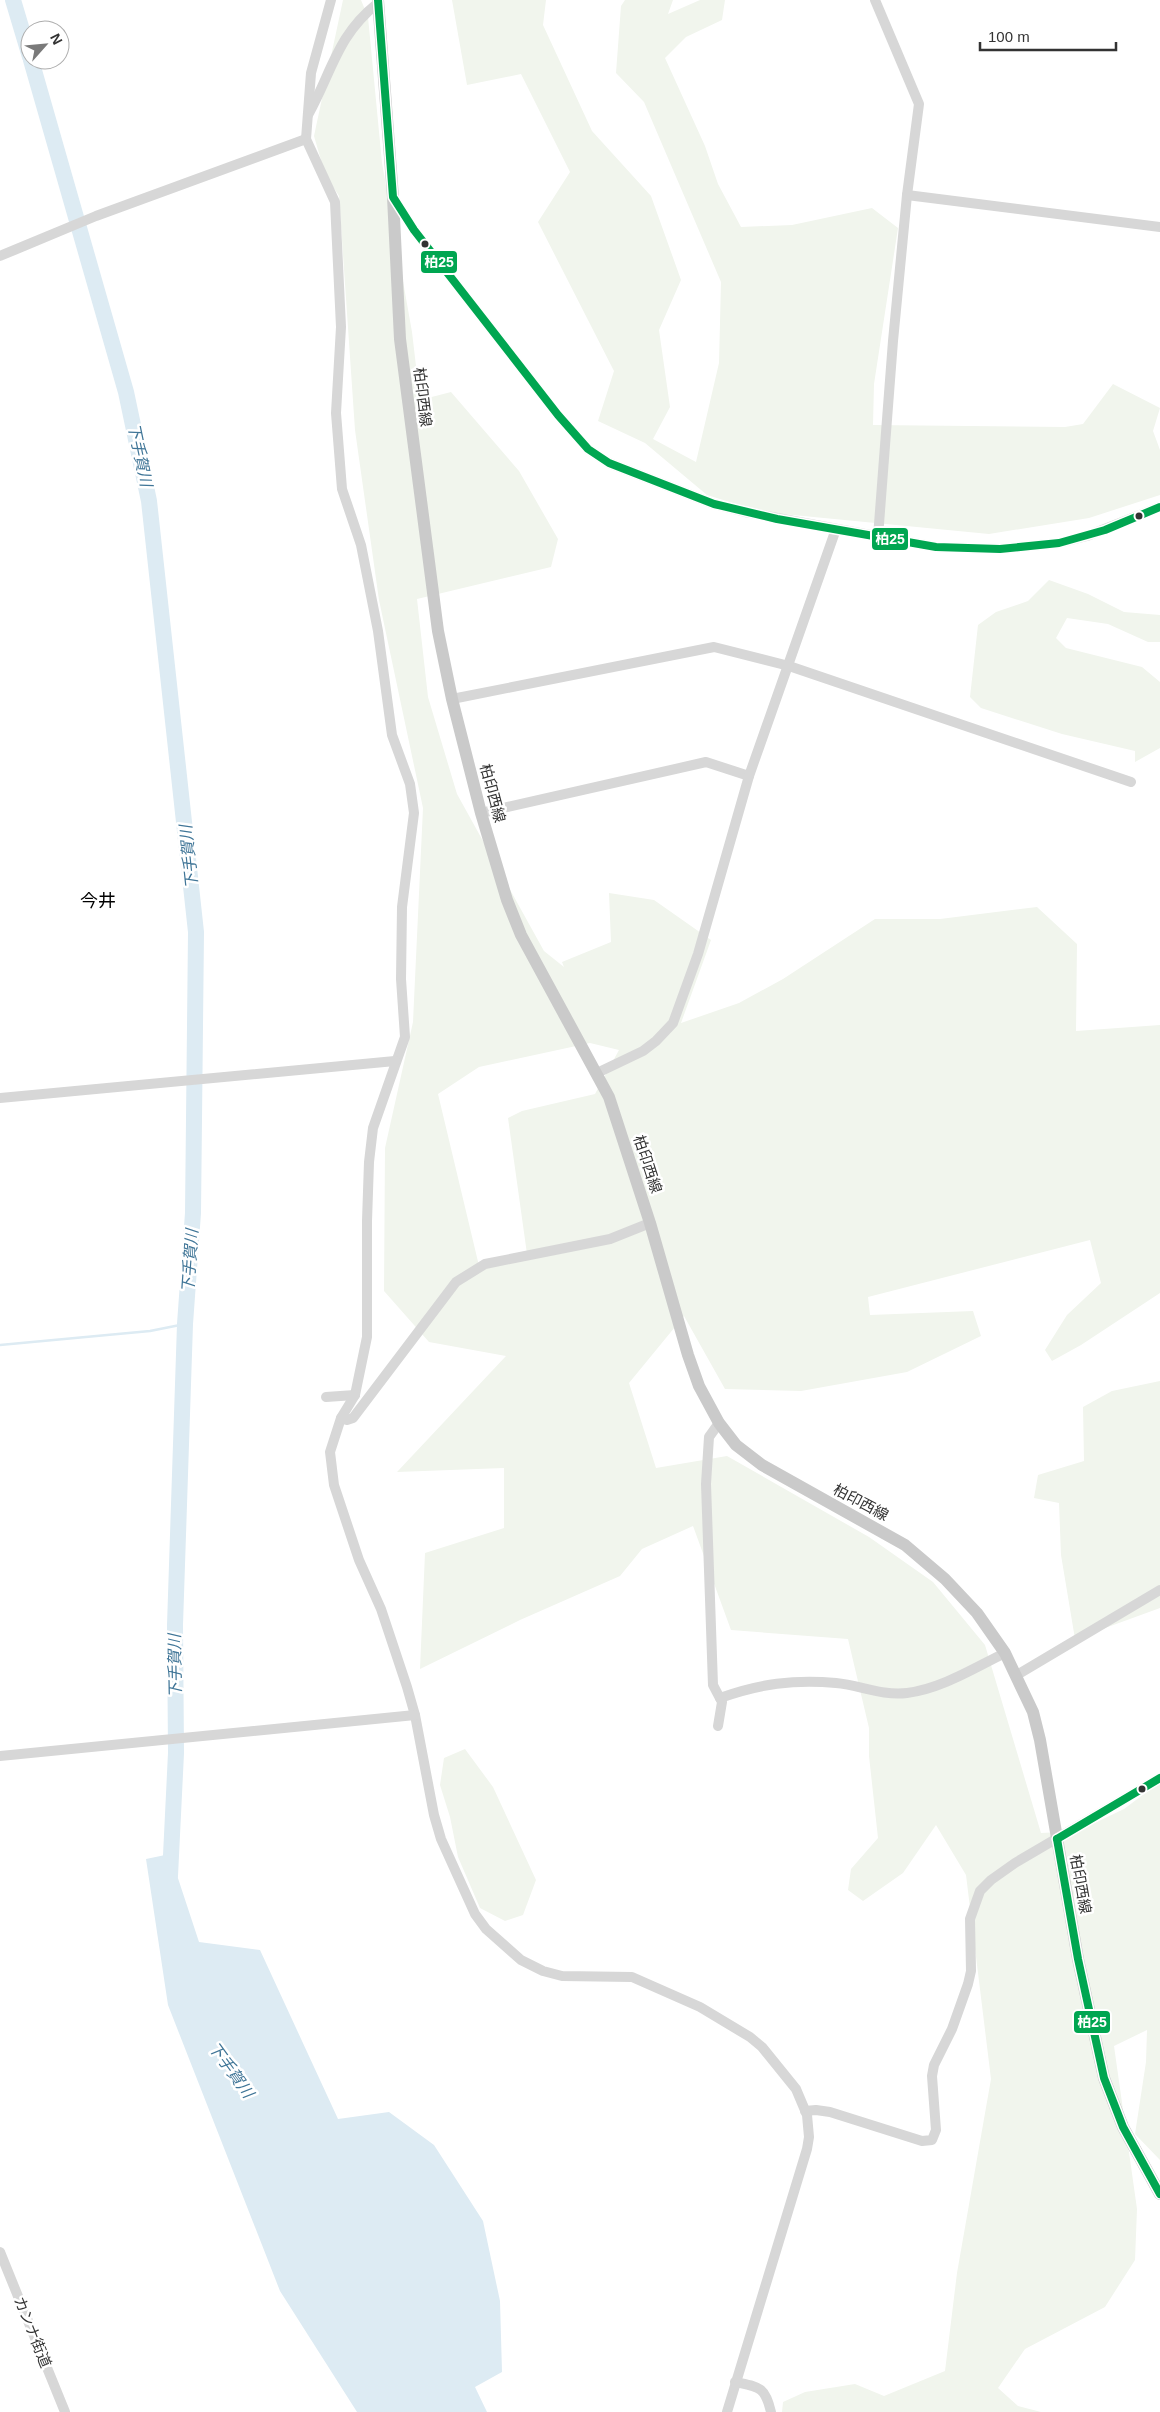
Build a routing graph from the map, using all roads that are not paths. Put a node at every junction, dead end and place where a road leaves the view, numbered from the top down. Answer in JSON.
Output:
{"nodes":[{"id":1,"x":330,"y":0,"type":"edge"},
{"id":2,"x":875,"y":0,"type":"edge"},
{"id":3,"x":378,"y":2,"type":"edge"},
{"id":4,"x":308,"y":116,"type":"junction"},
{"id":5,"x":306,"y":140,"type":"junction"},
{"id":6,"x":907,"y":195,"type":"junction"},
{"id":7,"x":393,"y":197,"type":"junction"},
{"id":8,"x":1160,"y":227,"type":"edge"},
{"id":9,"x":0,"y":256,"type":"edge"},
{"id":10,"x":1160,"y":507,"type":"edge"},
{"id":11,"x":836,"y":529,"type":"junction"},
{"id":12,"x":878,"y":537,"type":"junction"},
{"id":13,"x":789,"y":666,"type":"junction"},
{"id":14,"x":452,"y":699,"type":"junction"},
{"id":15,"x":749,"y":776,"type":"junction"},
{"id":16,"x":1131,"y":782,"type":"dead end"},
{"id":17,"x":481,"y":813,"type":"junction"},
{"id":18,"x":395,"y":1061,"type":"junction"},
{"id":19,"x":597,"y":1072,"type":"junction"},
{"id":20,"x":0,"y":1098,"type":"edge"},
{"id":21,"x":650,"y":1223,"type":"junction"},
{"id":22,"x":355,"y":1395,"type":"junction"},
{"id":23,"x":326,"y":1397,"type":"dead end"},
{"id":24,"x":341,"y":1418,"type":"junction"},
{"id":25,"x":718,"y":1423,"type":"junction"},
{"id":26,"x":1160,"y":1590,"type":"edge"},
{"id":27,"x":1005,"y":1653,"type":"junction"},
{"id":28,"x":1017,"y":1675,"type":"junction"},
{"id":29,"x":720,"y":1698,"type":"junction"},
{"id":30,"x":415,"y":1715,"type":"junction"},
{"id":31,"x":718,"y":1726,"type":"dead end"},
{"id":32,"x":0,"y":1756,"type":"edge"},
{"id":33,"x":1160,"y":1778,"type":"edge"},
{"id":34,"x":1057,"y":1839,"type":"junction"},
{"id":35,"x":806,"y":2111,"type":"junction"},
{"id":36,"x":1160,"y":2194,"type":"edge"},
{"id":37,"x":0,"y":2252,"type":"edge"},
{"id":38,"x":735,"y":2382,"type":"junction"},
{"id":39,"x":65,"y":2412,"type":"edge"},
{"id":40,"x":727,"y":2412,"type":"edge"},
{"id":41,"x":771,"y":2412,"type":"edge"}],
"edges":[{"from":1,"to":4,"type":"street"},
{"from":2,"to":6,"type":"street"},
{"from":3,"to":4,"type":"street"},
{"from":3,"to":7,"type":"main road","name":"柏印西線"},
{"from":4,"to":5,"type":"street"},
{"from":5,"to":9,"type":"street"},
{"from":5,"to":18,"type":"street"},
{"from":6,"to":8,"type":"street"},
{"from":6,"to":12,"type":"street"},
{"from":7,"to":11,"type":"street"},
{"from":7,"to":14,"type":"main road","name":"柏印西線"},
{"from":10,"to":12,"type":"street"},
{"from":11,"to":12,"type":"street"},
{"from":11,"to":13,"type":"street"},
{"from":13,"to":14,"type":"street"},
{"from":13,"to":15,"type":"street"},
{"from":13,"to":16,"type":"street"},
{"from":14,"to":17,"type":"main road","name":"柏印西線"},
{"from":15,"to":17,"type":"street"},
{"from":15,"to":19,"type":"street"},
{"from":17,"to":19,"type":"main road","name":"柏印西線"},
{"from":18,"to":20,"type":"street"},
{"from":18,"to":22,"type":"street"},
{"from":19,"to":21,"type":"main road","name":"柏印西線"},
{"from":21,"to":24,"type":"street"},
{"from":21,"to":25,"type":"main road","name":"柏印西線"},
{"from":22,"to":23,"type":"street"},
{"from":22,"to":24,"type":"street"},
{"from":24,"to":30,"type":"street"},
{"from":25,"to":27,"type":"main road","name":"柏印西線"},
{"from":25,"to":29,"type":"street"},
{"from":26,"to":28,"type":"street"},
{"from":27,"to":28,"type":"main road","name":"柏印西線"},
{"from":27,"to":29,"type":"street"},
{"from":28,"to":34,"type":"main road","name":"柏印西線"},
{"from":29,"to":31,"type":"street"},
{"from":30,"to":32,"type":"street"},
{"from":30,"to":35,"type":"street"},
{"from":33,"to":34,"type":"street"},
{"from":34,"to":35,"type":"street"},
{"from":34,"to":36,"type":"main road","name":"柏印西線"},
{"from":35,"to":38,"type":"street"},
{"from":37,"to":39,"type":"street","name":"カンナ街道"},
{"from":38,"to":40,"type":"street"},
{"from":38,"to":41,"type":"street"}]}
